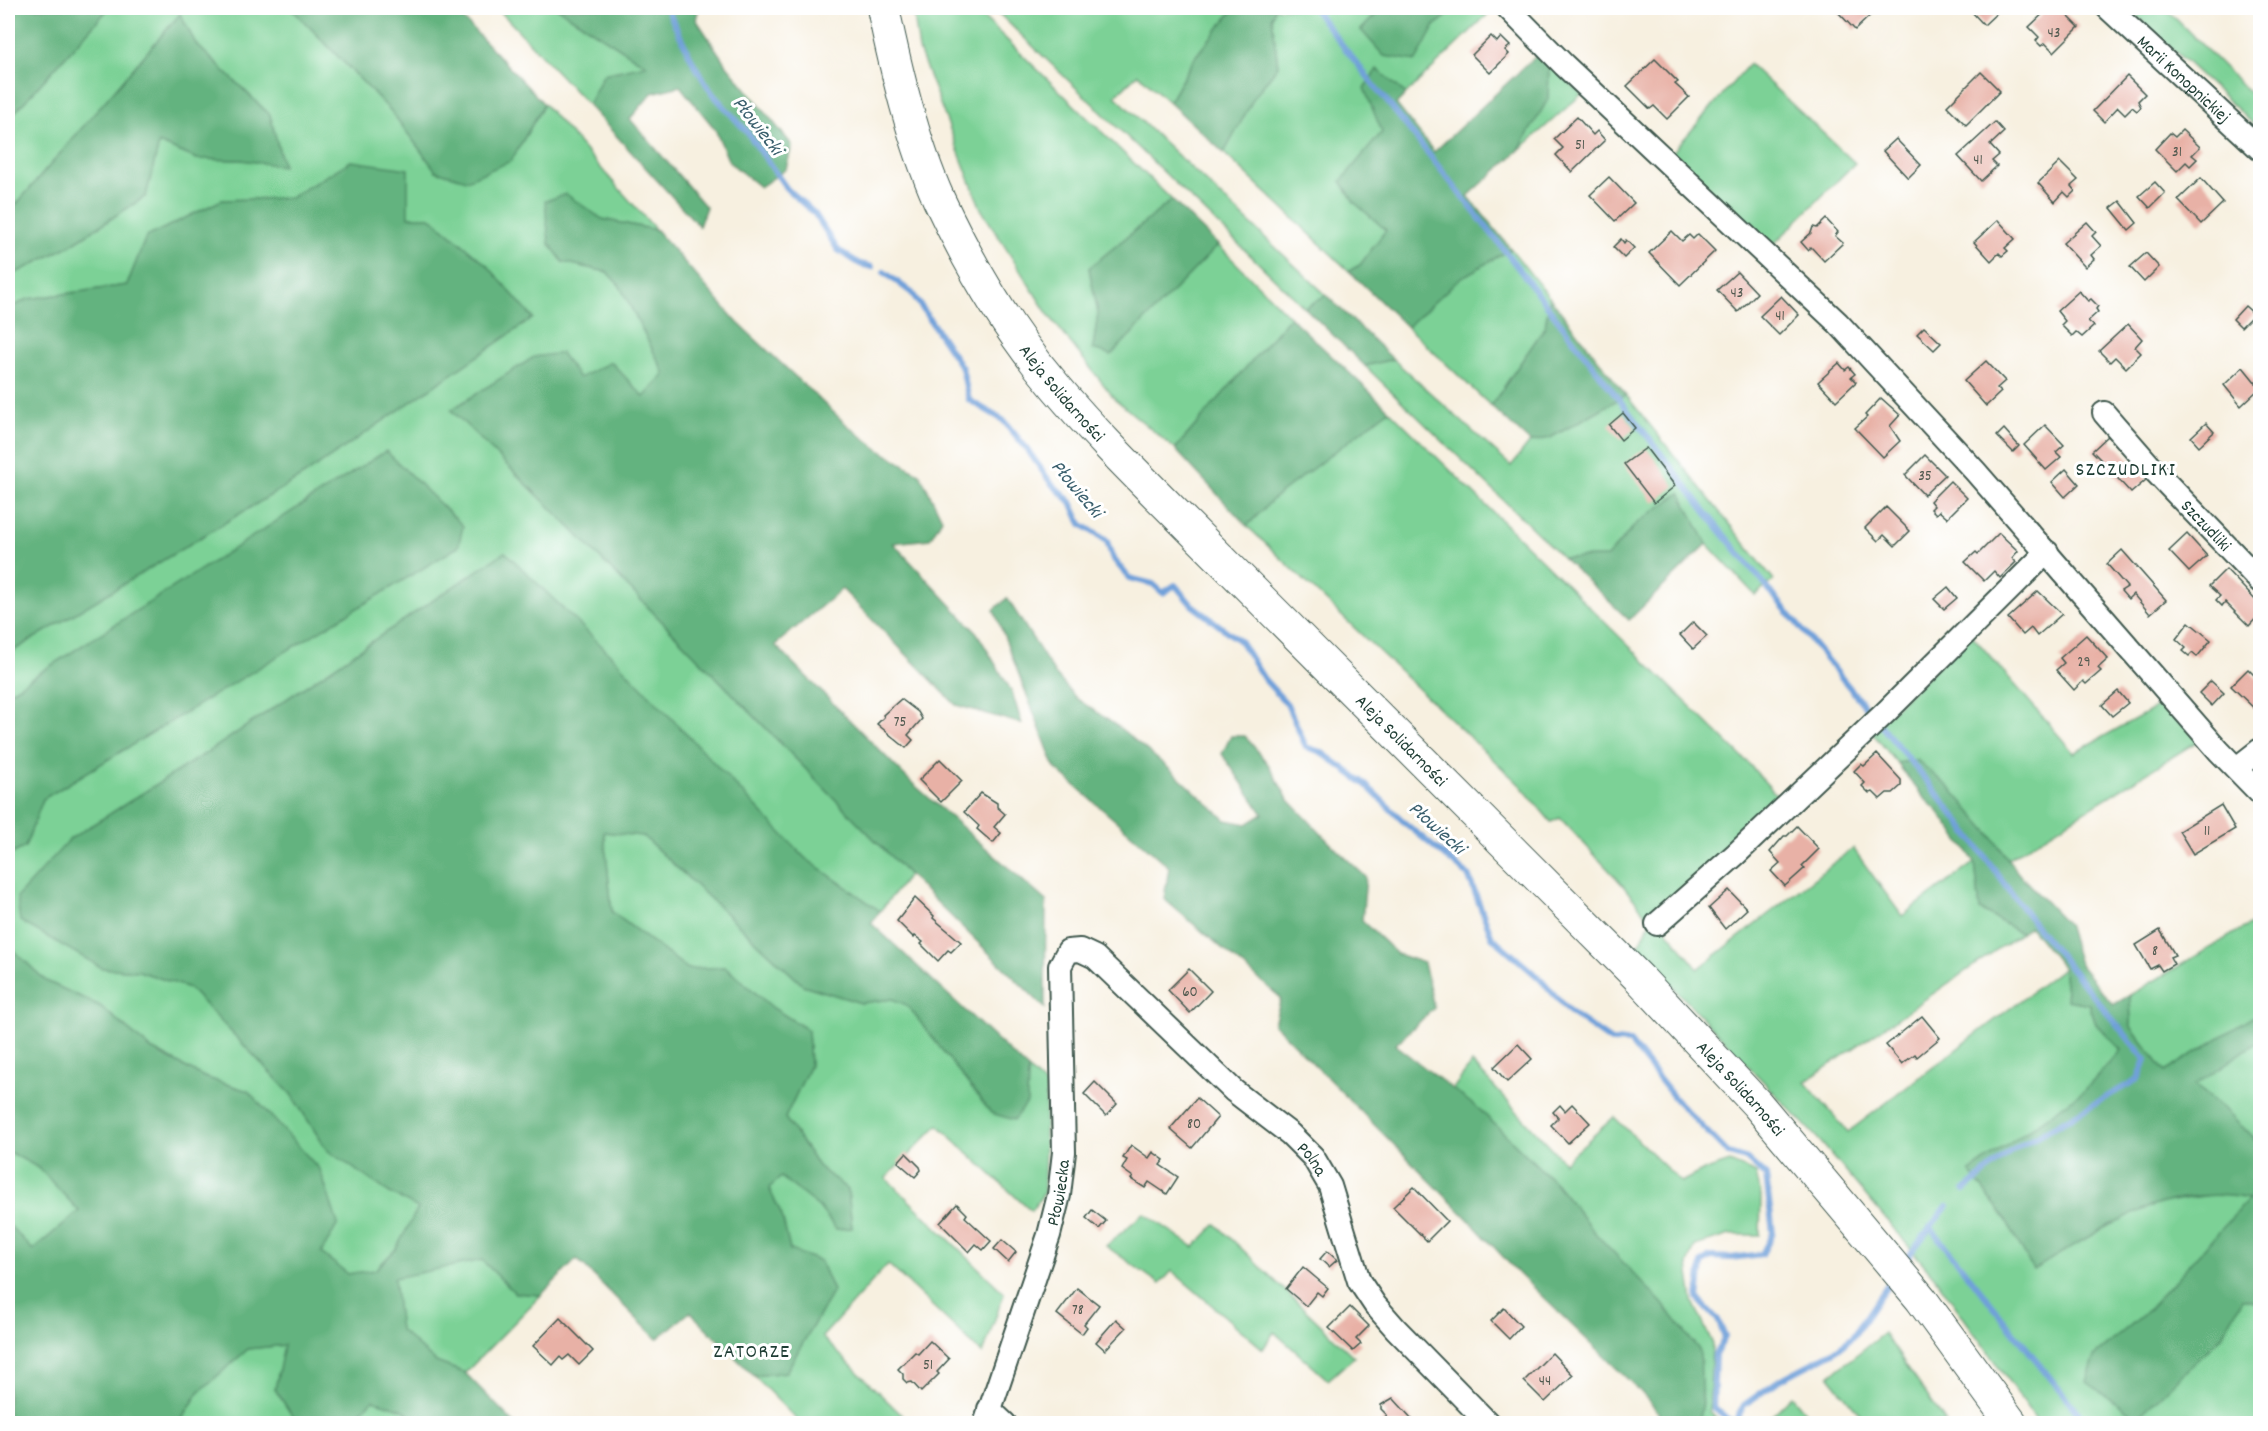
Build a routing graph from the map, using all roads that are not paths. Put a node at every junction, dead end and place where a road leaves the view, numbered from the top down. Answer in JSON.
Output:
{"nodes":[{"id":1,"x":883,"y":8,"type":"edge"},
{"id":2,"x":1508,"y":8,"type":"edge"},
{"id":3,"x":2108,"y":8,"type":"edge"},
{"id":4,"x":2260,"y":149,"type":"edge"},
{"id":5,"x":2104,"y":413,"type":"dead end"},
{"id":6,"x":2047,"y":552,"type":"junction"},
{"id":7,"x":2260,"y":581,"type":"edge"},
{"id":8,"x":2260,"y":750,"type":"edge"},
{"id":9,"x":2237,"y":768,"type":"junction"},
{"id":10,"x":2260,"y":793,"type":"edge"},
{"id":11,"x":1657,"y":924,"type":"dead end"},
{"id":12,"x":1068,"y":951,"type":"joint"},
{"id":13,"x":993,"y":1419,"type":"edge"},
{"id":14,"x":1489,"y":1424,"type":"edge"},
{"id":15,"x":2012,"y":1424,"type":"edge"}],
"edges":[{"from":1,"to":15,"type":"main road","name":"Aleja Solidarności"},
{"from":2,"to":6,"type":"street"},
{"from":3,"to":4,"type":"street","name":"Marii Konopnickiej"},
{"from":5,"to":7,"type":"street","name":"Szczudliki"},
{"from":6,"to":9,"type":"street"},
{"from":6,"to":11,"type":"street"},
{"from":8,"to":9,"type":"street"},
{"from":9,"to":10,"type":"street"},
{"from":12,"to":13,"type":"street","name":"Płowiecka"},
{"from":12,"to":14,"type":"street","name":"Polna"}]}
